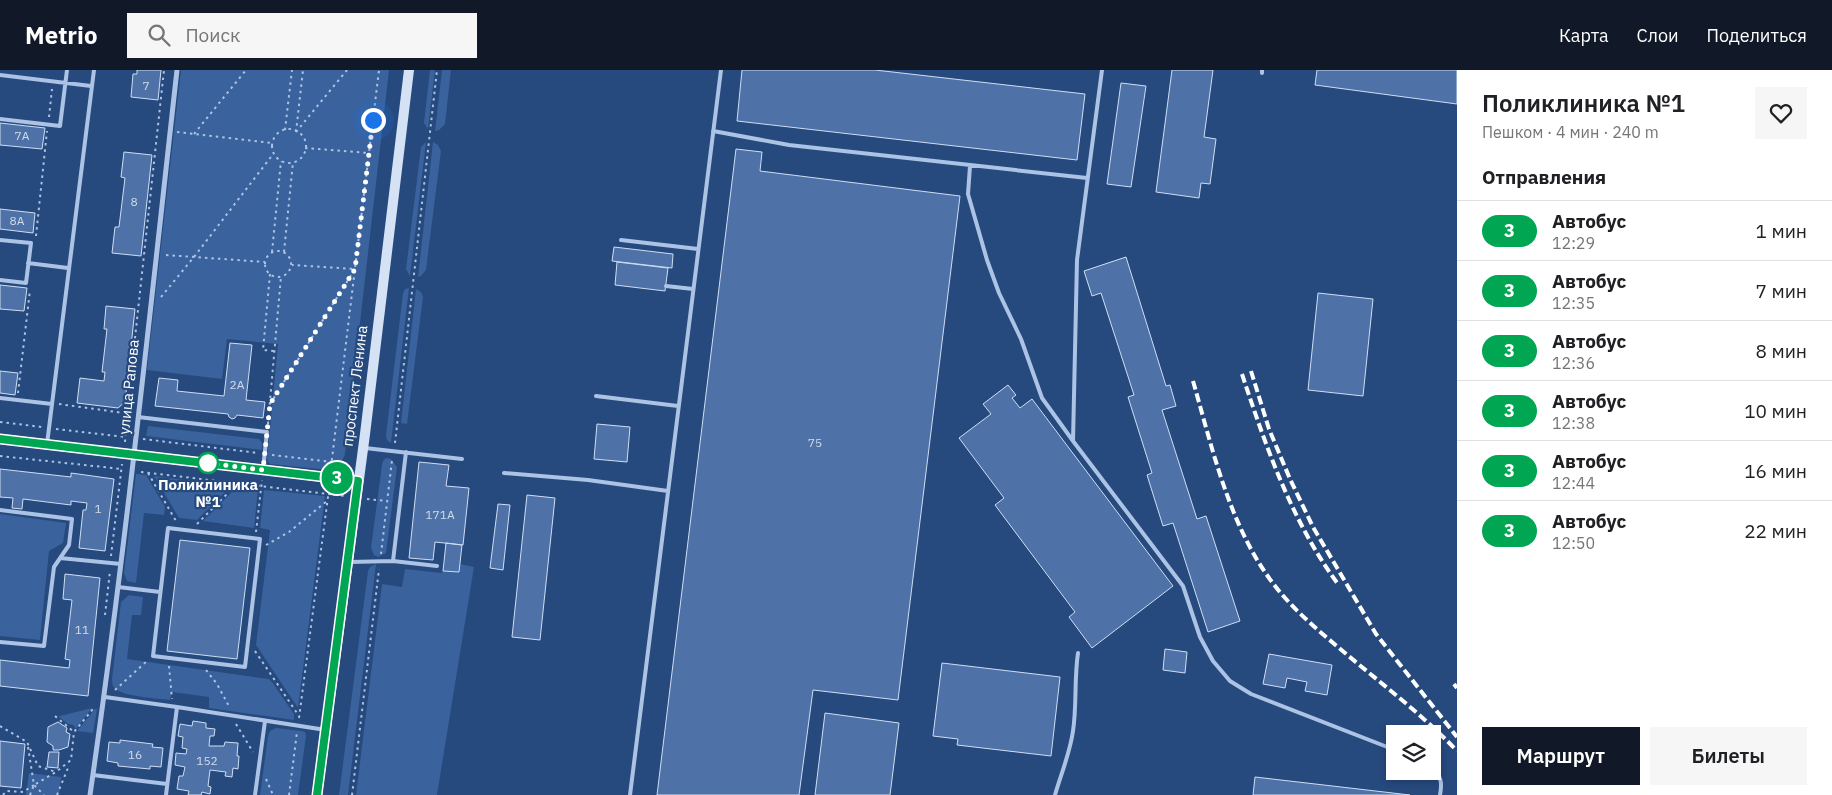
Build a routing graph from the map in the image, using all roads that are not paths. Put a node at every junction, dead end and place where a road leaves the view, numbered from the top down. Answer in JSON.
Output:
{"nodes":[{"id":1,"x":67,"y":70,"type":"edge"},
{"id":2,"x":94,"y":70,"type":"edge"},
{"id":3,"x":177,"y":70,"type":"edge"},
{"id":4,"x":409,"y":70,"type":"edge"},
{"id":5,"x":721,"y":70,"type":"edge"},
{"id":6,"x":1102,"y":70,"type":"edge"},
{"id":7,"x":0,"y":75,"type":"edge"},
{"id":8,"x":65,"y":82,"type":"junction"},
{"id":9,"x":92,"y":86,"type":"junction"},
{"id":10,"x":0,"y":119,"type":"edge"},
{"id":11,"x":713,"y":131,"type":"junction"},
{"id":12,"x":970,"y":166,"type":"junction"},
{"id":13,"x":1087,"y":178,"type":"junction"},
{"id":14,"x":0,"y":240,"type":"edge"},
{"id":15,"x":621,"y":240,"type":"dead end"},
{"id":16,"x":698,"y":249,"type":"junction"},
{"id":17,"x":28,"y":263,"type":"junction"},
{"id":18,"x":68,"y":268,"type":"junction"},
{"id":19,"x":0,"y":280,"type":"edge"},
{"id":20,"x":666,"y":286,"type":"dead end"},
{"id":21,"x":693,"y":289,"type":"junction"},
{"id":22,"x":596,"y":396,"type":"dead end"},
{"id":23,"x":0,"y":398,"type":"edge"},
{"id":24,"x":52,"y":404,"type":"junction"},
{"id":25,"x":678,"y":406,"type":"junction"},
{"id":26,"x":138,"y":416,"type":"junction"},
{"id":27,"x":0,"y":439,"type":"edge"},
{"id":28,"x":1072,"y":441,"type":"junction"},
{"id":29,"x":47,"y":444,"type":"junction"},
{"id":30,"x":363,"y":448,"type":"junction"},
{"id":31,"x":406,"y":452,"type":"junction"},
{"id":32,"x":129,"y":454,"type":"junction"},
{"id":33,"x":462,"y":459,"type":"dead end"},
{"id":34,"x":263,"y":470,"type":"junction"},
{"id":35,"x":504,"y":474,"type":"dead end"},
{"id":36,"x":358,"y":481,"type":"junction"},
{"id":37,"x":668,"y":491,"type":"junction"},
{"id":38,"x":0,"y":510,"type":"edge"},
{"id":39,"x":60,"y":558,"type":"junction"},
{"id":40,"x":393,"y":561,"type":"junction"},
{"id":41,"x":348,"y":562,"type":"junction"},
{"id":42,"x":121,"y":564,"type":"junction"},
{"id":43,"x":437,"y":566,"type":"dead end"},
{"id":44,"x":118,"y":587,"type":"junction"},
{"id":45,"x":160,"y":592,"type":"junction"},
{"id":46,"x":0,"y":642,"type":"edge"},
{"id":47,"x":1078,"y":653,"type":"dead end"},
{"id":48,"x":104,"y":697,"type":"junction"},
{"id":49,"x":175,"y":706,"type":"junction"},
{"id":50,"x":265,"y":721,"type":"junction"},
{"id":51,"x":326,"y":730,"type":"junction"},
{"id":52,"x":1386,"y":746,"type":"edge"},
{"id":53,"x":93,"y":776,"type":"junction"},
{"id":54,"x":1441,"y":780,"type":"edge"},
{"id":55,"x":167,"y":784,"type":"junction"},
{"id":56,"x":90,"y":795,"type":"edge"},
{"id":57,"x":166,"y":795,"type":"edge"},
{"id":58,"x":256,"y":795,"type":"edge"},
{"id":59,"x":317,"y":795,"type":"edge"},
{"id":60,"x":630,"y":795,"type":"edge"},
{"id":61,"x":1055,"y":795,"type":"edge"},
{"id":62,"x":1440,"y":795,"type":"edge"}],
"edges":[{"from":1,"to":8,"type":"lane"},
{"from":2,"to":9,"type":"lane"},
{"from":3,"to":26,"type":"street","name":"улица Рапова"},
{"from":4,"to":30,"type":"main road","name":"проспект Ленина"},
{"from":5,"to":11,"type":"lane"},
{"from":6,"to":13,"type":"lane"},
{"from":7,"to":8,"type":"lane"},
{"from":8,"to":9,"type":"lane"},
{"from":8,"to":10,"type":"lane"},
{"from":9,"to":18,"type":"lane"},
{"from":11,"to":12,"type":"lane"},
{"from":11,"to":16,"type":"lane"},
{"from":12,"to":13,"type":"lane"},
{"from":12,"to":28,"type":"lane"},
{"from":13,"to":28,"type":"lane"},
{"from":14,"to":17,"type":"lane"},
{"from":15,"to":16,"type":"lane"},
{"from":16,"to":21,"type":"lane"},
{"from":17,"to":18,"type":"lane"},
{"from":17,"to":19,"type":"lane"},
{"from":18,"to":24,"type":"lane"},
{"from":20,"to":21,"type":"lane"},
{"from":21,"to":25,"type":"lane"},
{"from":22,"to":25,"type":"lane"},
{"from":23,"to":24,"type":"lane"},
{"from":24,"to":29,"type":"lane"},
{"from":25,"to":37,"type":"lane"},
{"from":26,"to":32,"type":"street","name":"улица Рапова"},
{"from":26,"to":34,"type":"lane"},
{"from":27,"to":29,"type":"main road"},
{"from":28,"to":52,"type":"lane"},
{"from":29,"to":32,"type":"main road"},
{"from":30,"to":31,"type":"lane"},
{"from":30,"to":36,"type":"main road","name":"проспект Ленина"},
{"from":31,"to":33,"type":"lane"},
{"from":31,"to":40,"type":"lane"},
{"from":32,"to":34,"type":"main road"},
{"from":32,"to":42,"type":"street","name":"улица Рапова"},
{"from":34,"to":36,"type":"main road"},
{"from":35,"to":37,"type":"lane"},
{"from":36,"to":41,"type":"main road","name":"проспект Ленина"},
{"from":37,"to":60,"type":"lane"},
{"from":38,"to":39,"type":"lane"},
{"from":39,"to":42,"type":"lane"},
{"from":39,"to":46,"type":"lane"},
{"from":40,"to":41,"type":"lane"},
{"from":40,"to":43,"type":"lane"},
{"from":41,"to":51,"type":"main road","name":"проспект Ленина"},
{"from":42,"to":44,"type":"street","name":"улица Рапова"},
{"from":44,"to":45,"type":"lane"},
{"from":44,"to":48,"type":"street","name":"улица Рапова"},
{"from":45,"to":45,"type":"lane"},
{"from":47,"to":61,"type":"lane"},
{"from":48,"to":49,"type":"lane"},
{"from":48,"to":53,"type":"street","name":"улица Рапова"},
{"from":49,"to":50,"type":"lane"},
{"from":49,"to":55,"type":"lane"},
{"from":50,"to":51,"type":"lane"},
{"from":50,"to":58,"type":"lane"},
{"from":51,"to":59,"type":"main road","name":"проспект Ленина"},
{"from":53,"to":55,"type":"lane"},
{"from":53,"to":56,"type":"street","name":"улица Рапова"},
{"from":54,"to":62,"type":"lane"},
{"from":55,"to":57,"type":"lane"}]}
